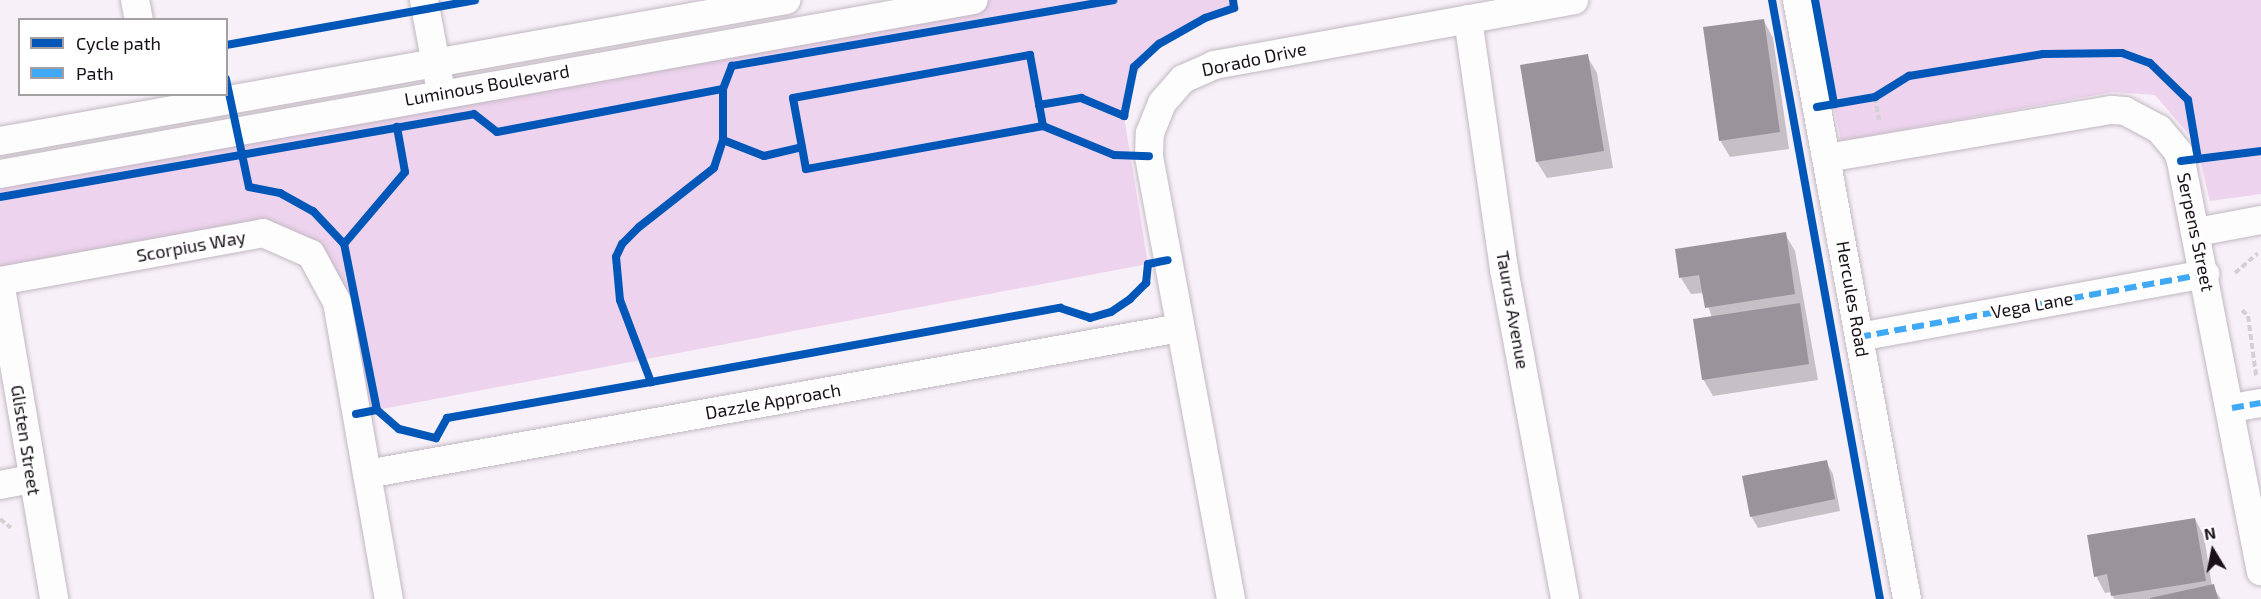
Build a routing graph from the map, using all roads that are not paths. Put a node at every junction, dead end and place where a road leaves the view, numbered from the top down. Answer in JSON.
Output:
{"nodes":[{"id":1,"x":135,"y":0,"type":"edge"},
{"id":2,"x":424,"y":0,"type":"edge"},
{"id":3,"x":786,"y":0,"type":"edge"},
{"id":4,"x":974,"y":0,"type":"edge"},
{"id":5,"x":1574,"y":0,"type":"edge"},
{"id":6,"x":1797,"y":0,"type":"edge"},
{"id":7,"x":737,"y":4,"type":"edge"},
{"id":8,"x":139,"y":18,"type":"edge"},
{"id":9,"x":1468,"y":19,"type":"junction"},
{"id":10,"x":742,"y":39,"type":"junction"},
{"id":11,"x":435,"y":61,"type":"junction"},
{"id":12,"x":228,"y":93,"type":"edge"},
{"id":13,"x":441,"y":93,"type":"junction"},
{"id":14,"x":206,"y":96,"type":"edge"},
{"id":15,"x":154,"y":104,"type":"edge"},
{"id":16,"x":0,"y":141,"type":"edge"},
{"id":17,"x":160,"y":142,"type":"junction"},
{"id":18,"x":1827,"y":158,"type":"junction"},
{"id":19,"x":0,"y":174,"type":"edge"},
{"id":20,"x":2261,"y":220,"type":"edge"},
{"id":21,"x":2197,"y":232,"type":"junction"},
{"id":22,"x":2205,"y":274,"type":"junction"},
{"id":23,"x":0,"y":281,"type":"edge"},
{"id":24,"x":1180,"y":328,"type":"junction"},
{"id":25,"x":1860,"y":337,"type":"junction"},
{"id":26,"x":2261,"y":403,"type":"edge"},
{"id":27,"x":2232,"y":408,"type":"junction"},
{"id":28,"x":367,"y":474,"type":"junction"},
{"id":29,"x":32,"y":479,"type":"junction"},
{"id":30,"x":0,"y":485,"type":"edge"},
{"id":31,"x":2261,"y":571,"type":"edge"},
{"id":32,"x":54,"y":599,"type":"edge"},
{"id":33,"x":389,"y":599,"type":"edge"},
{"id":34,"x":1231,"y":599,"type":"edge"},
{"id":35,"x":1566,"y":599,"type":"edge"},
{"id":36,"x":1907,"y":599,"type":"edge"}],
"edges":[{"from":1,"to":8,"type":"street"},
{"from":2,"to":11,"type":"street"},
{"from":3,"to":7,"type":"street","name":"Luminous Boulevard"},
{"from":4,"to":10,"type":"street","name":"Luminous Boulevard"},
{"from":5,"to":9,"type":"street","name":"Dorado Drive"},
{"from":6,"to":18,"type":"street","name":"Hercules Road"},
{"from":7,"to":10,"type":"street"},
{"from":7,"to":11,"type":"street","name":"Luminous Boulevard"},
{"from":9,"to":24,"type":"street","name":"Dorado Drive"},
{"from":9,"to":35,"type":"street","name":"Taurus Avenue"},
{"from":10,"to":13,"type":"street","name":"Luminous Boulevard"},
{"from":11,"to":12,"type":"street","name":"Luminous Boulevard"},
{"from":11,"to":13,"type":"street"},
{"from":13,"to":17,"type":"street","name":"Luminous Boulevard"},
{"from":14,"to":15,"type":"street","name":"Luminous Boulevard"},
{"from":15,"to":16,"type":"street","name":"Luminous Boulevard"},
{"from":15,"to":17,"type":"street"},
{"from":17,"to":19,"type":"street","name":"Luminous Boulevard"},
{"from":18,"to":21,"type":"street","name":"Serpens Street"},
{"from":18,"to":25,"type":"street","name":"Hercules Road"},
{"from":20,"to":21,"type":"street"},
{"from":21,"to":22,"type":"street","name":"Serpens Street"},
{"from":22,"to":25,"type":"street","name":"Vega Lane"},
{"from":22,"to":27,"type":"street","name":"Serpens Street"},
{"from":23,"to":28,"type":"street","name":"Scorpius Way"},
{"from":23,"to":29,"type":"street","name":"Glisten Street"},
{"from":24,"to":28,"type":"street","name":"Dazzle Approach"},
{"from":24,"to":34,"type":"street","name":"Dorado Drive"},
{"from":25,"to":36,"type":"street","name":"Hercules Road"},
{"from":26,"to":27,"type":"street"},
{"from":27,"to":31,"type":"street","name":"Serpens Street"},
{"from":28,"to":33,"type":"street","name":"Scorpius Way"},
{"from":29,"to":30,"type":"street"},
{"from":29,"to":32,"type":"street","name":"Glisten Street"}]}
